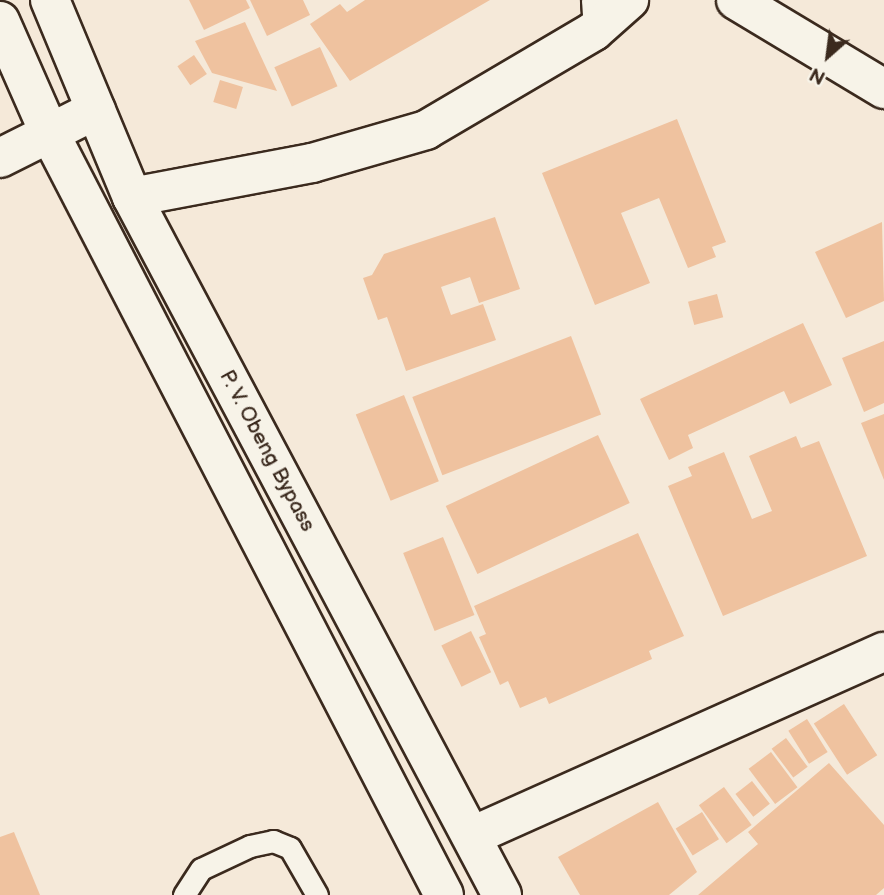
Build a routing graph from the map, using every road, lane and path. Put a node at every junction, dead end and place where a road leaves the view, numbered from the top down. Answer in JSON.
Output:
{"nodes":[{"id":1,"x":50,"y":0,"type":"edge"},
{"id":2,"x":629,"y":0,"type":"edge"},
{"id":3,"x":736,"y":0,"type":"edge"},
{"id":4,"x":593,"y":16,"type":"edge"},
{"id":5,"x":0,"y":21,"type":"edge"},
{"id":6,"x":884,"y":89,"type":"edge"},
{"id":7,"x":96,"y":110,"type":"junction"},
{"id":8,"x":49,"y":132,"type":"junction"},
{"id":9,"x":0,"y":158,"type":"edge"},
{"id":10,"x":132,"y":197,"type":"junction"},
{"id":11,"x":884,"y":652,"type":"edge"},
{"id":12,"x":471,"y":836,"type":"junction"},
{"id":13,"x":184,"y":895,"type":"edge"},
{"id":14,"x":317,"y":895,"type":"edge"},
{"id":15,"x":444,"y":895,"type":"edge"},
{"id":16,"x":502,"y":895,"type":"edge"}],
"edges":[{"from":1,"to":7,"type":"main road","name":"P. V. Obeng Bypass"},
{"from":2,"to":4,"type":"main road"},
{"from":3,"to":6,"type":"main road"},
{"from":4,"to":10,"type":"main road"},
{"from":5,"to":8,"type":"main road"},
{"from":7,"to":8,"type":"main road"},
{"from":7,"to":10,"type":"main road","name":"P. V. Obeng Bypass"},
{"from":8,"to":9,"type":"main road"},
{"from":8,"to":15,"type":"main road"},
{"from":10,"to":12,"type":"main road","name":"P. V. Obeng Bypass"},
{"from":11,"to":12,"type":"main road"},
{"from":12,"to":16,"type":"main road","name":"P. V. Obeng Bypass"},
{"from":13,"to":14,"type":"lane"}]}
